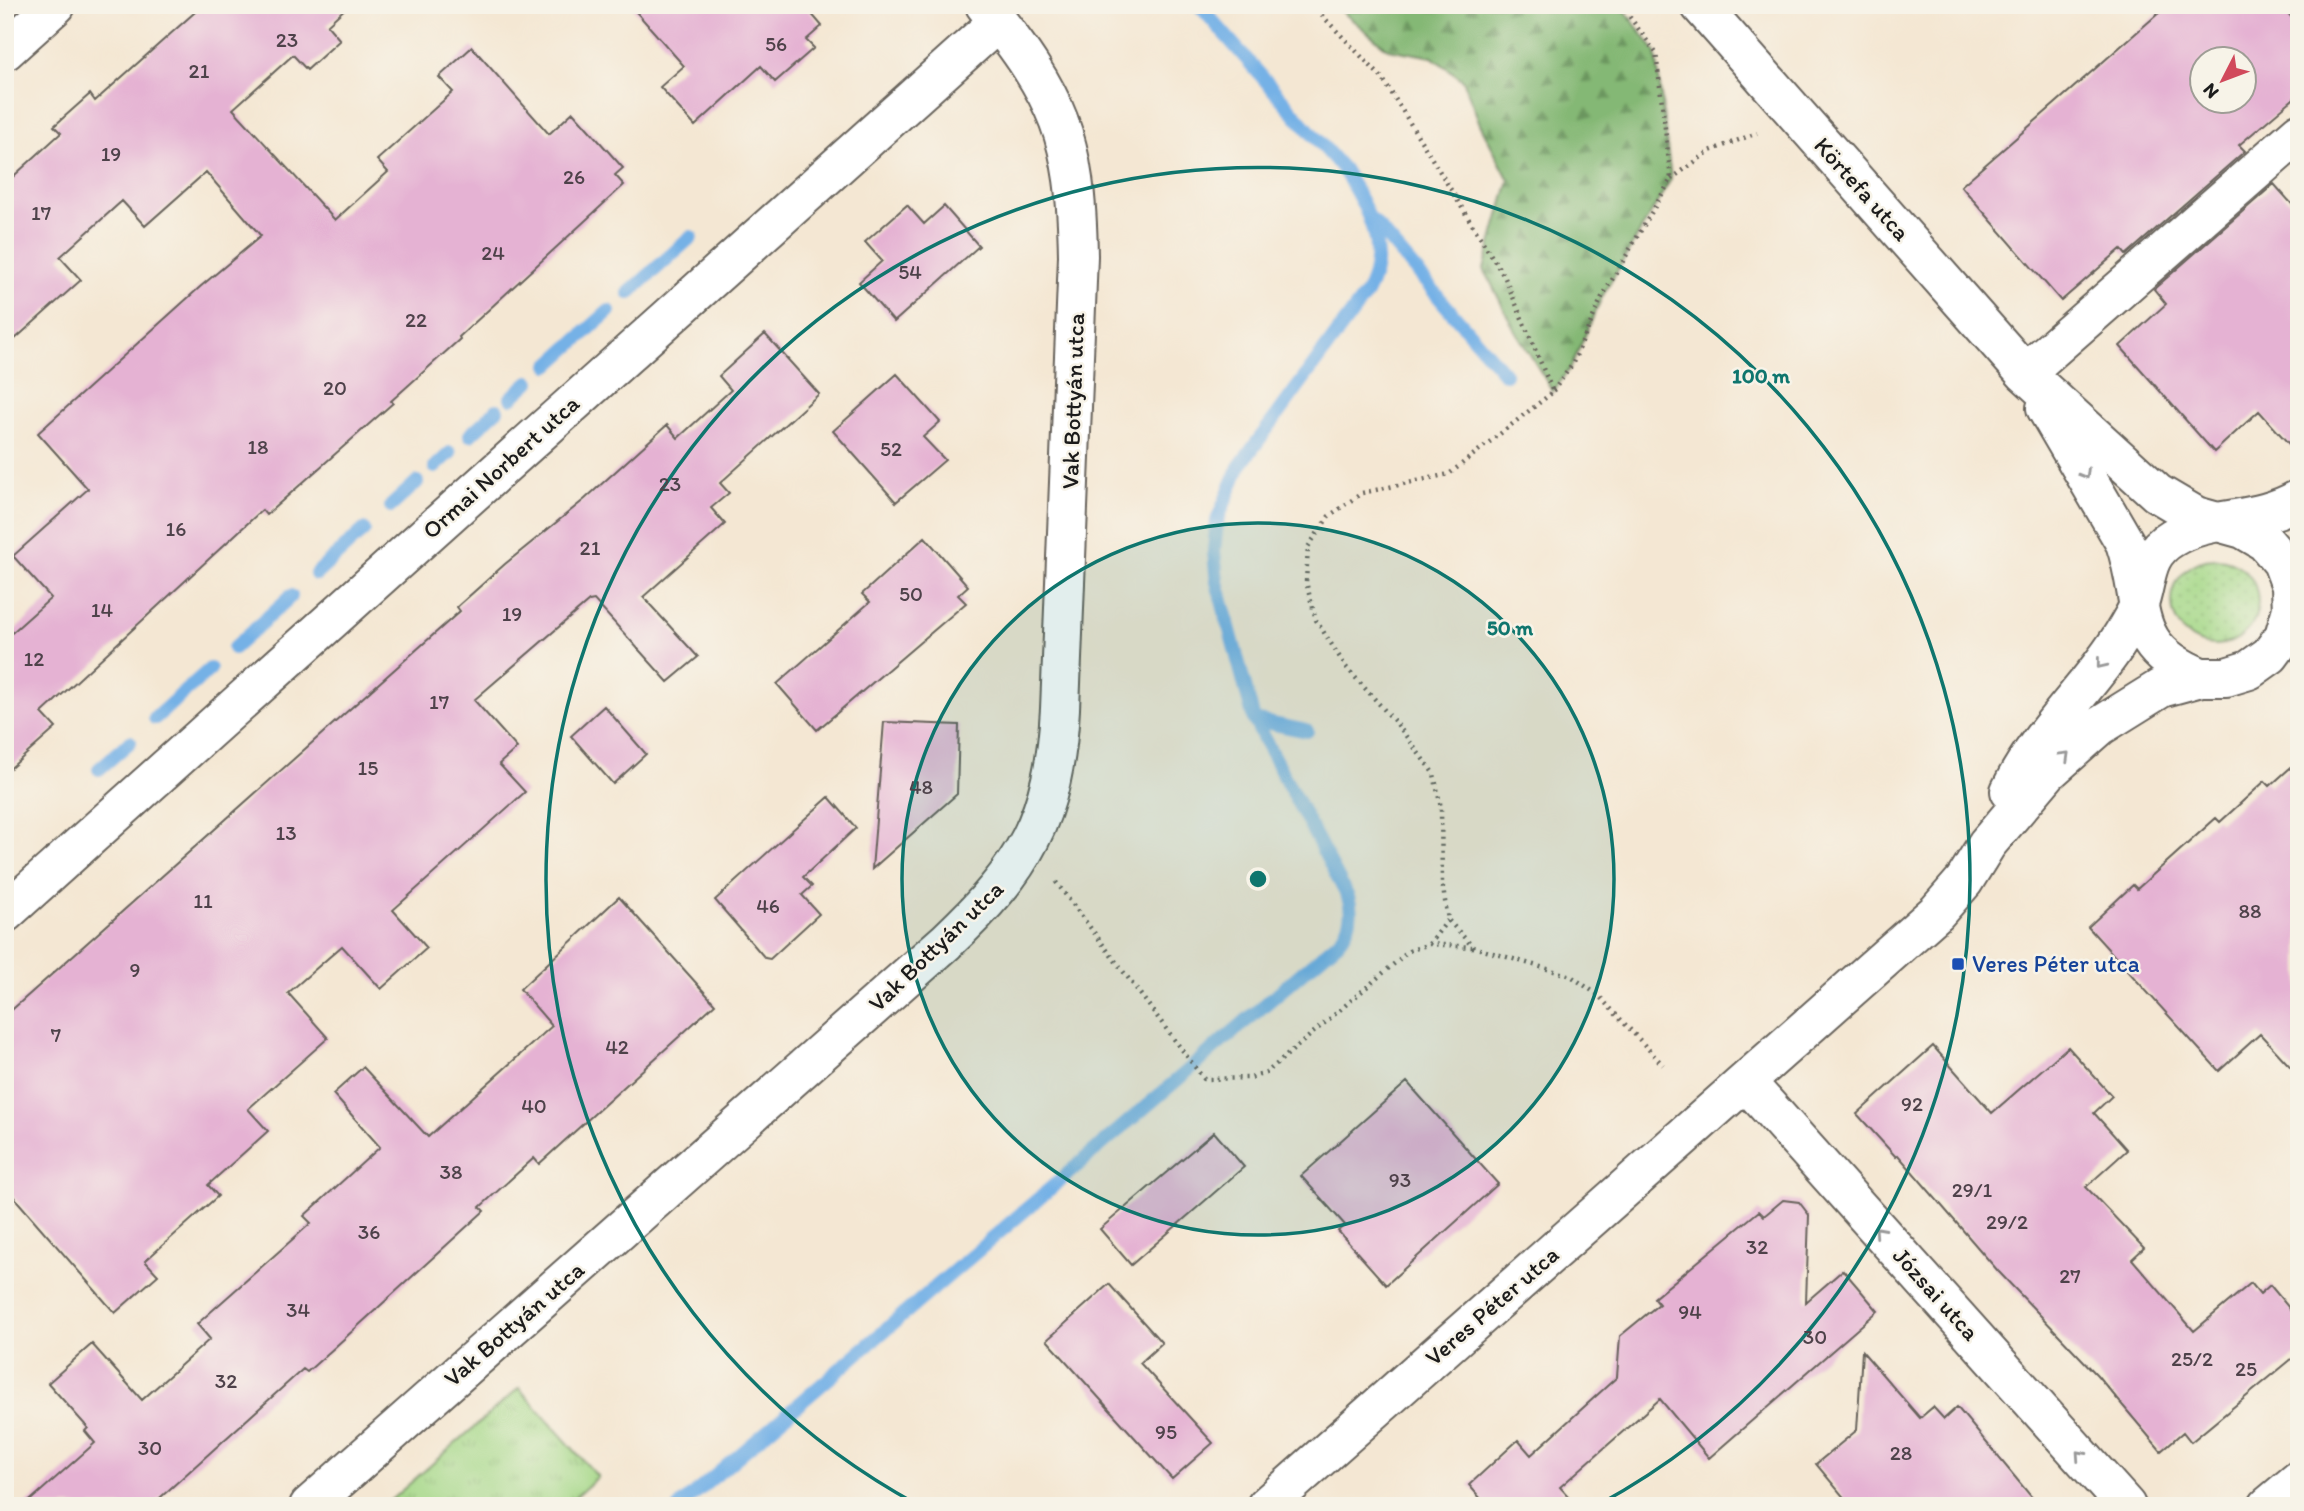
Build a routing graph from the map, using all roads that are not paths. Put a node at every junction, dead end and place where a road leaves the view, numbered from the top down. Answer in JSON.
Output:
{"nodes":[{"id":1,"x":56,"y":5,"type":"edge"},
{"id":2,"x":1700,"y":5,"type":"edge"},
{"id":3,"x":991,"y":13,"type":"edge"},
{"id":4,"x":5,"y":51,"type":"edge"},
{"id":5,"x":2299,"y":133,"type":"edge"},
{"id":6,"x":2025,"y":373,"type":"junction"},
{"id":7,"x":2299,"y":499,"type":"edge"},
{"id":8,"x":2218,"y":523,"type":"junction"},
{"id":9,"x":2295,"y":598,"type":"edge"},
{"id":10,"x":2138,"y":607,"type":"junction"},
{"id":11,"x":2201,"y":677,"type":"junction"},
{"id":12,"x":1987,"y":844,"type":"junction"},
{"id":13,"x":5,"y":913,"type":"edge"},
{"id":14,"x":1746,"y":1082,"type":"junction"},
{"id":15,"x":2299,"y":1480,"type":"edge"},
{"id":16,"x":309,"y":1506,"type":"edge"},
{"id":17,"x":1266,"y":1506,"type":"edge"},
{"id":18,"x":2126,"y":1506,"type":"edge"},
{"id":19,"x":2268,"y":1506,"type":"edge"}],
"edges":[{"from":1,"to":4,"type":"street"},
{"from":2,"to":6,"type":"street","name":"Körtefa utca"},
{"from":3,"to":13,"type":"street","name":"Ormai Norbert utca"},
{"from":3,"to":16,"type":"street","name":"Vak Bottyán utca"},
{"from":5,"to":6,"type":"street"},
{"from":6,"to":8,"type":"street","name":"Körtefa utca"},
{"from":6,"to":10,"type":"street","name":"Körtefa utca","one_way":true},
{"from":7,"to":8,"type":"street","name":"Veres Péter utca"},
{"from":8,"to":9,"type":"street","name":"Veres Péter utca"},
{"from":8,"to":10,"type":"street","name":"Veres Péter utca"},
{"from":9,"to":11,"type":"street","name":"Veres Péter utca"},
{"from":10,"to":11,"type":"street"},
{"from":10,"to":12,"type":"street","name":"Veres Péter utca","one_way":true},
{"from":12,"to":11,"type":"street","name":"Veres Péter utca","one_way":true},
{"from":12,"to":14,"type":"street","name":"Veres Péter utca"},
{"from":14,"to":17,"type":"street","name":"Veres Péter utca"},
{"from":18,"to":14,"type":"street","name":"Józsai utca","one_way":true},
{"from":15,"to":19,"type":"street"}]}
